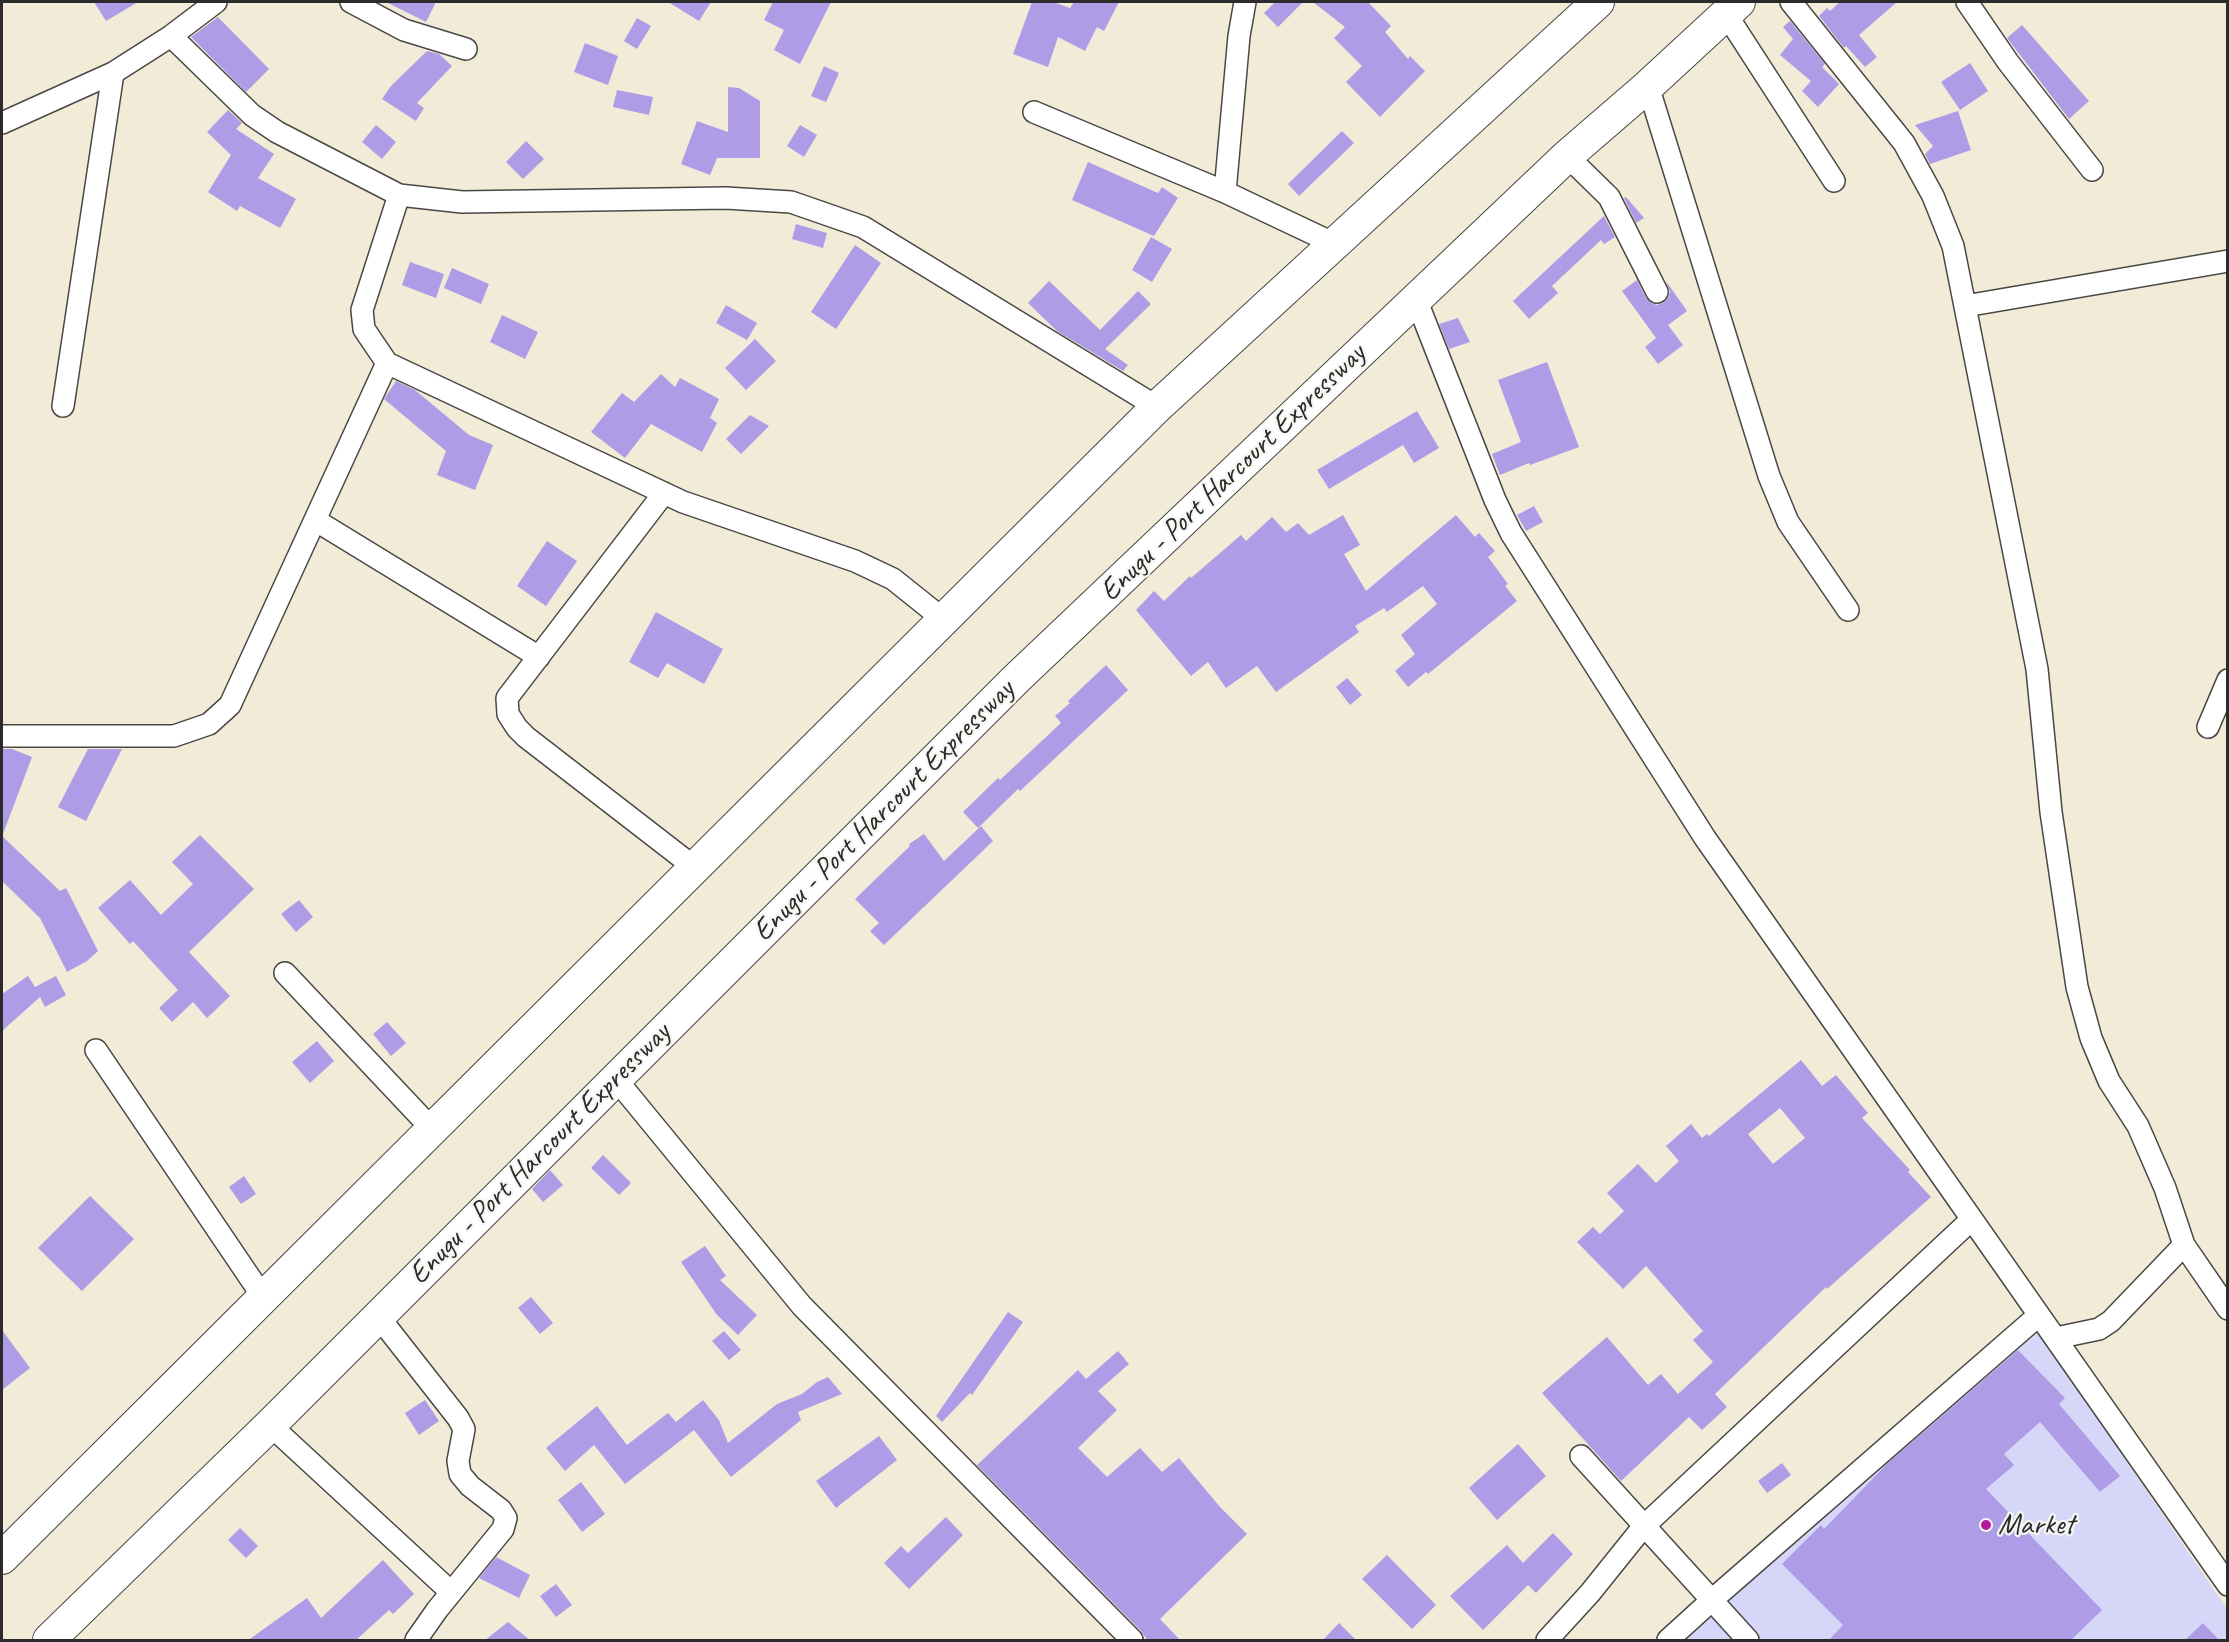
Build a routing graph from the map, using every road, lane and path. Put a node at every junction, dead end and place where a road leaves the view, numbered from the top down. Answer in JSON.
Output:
{"nodes":[{"id":1,"x":216,"y":2,"type":"edge"},
{"id":2,"x":351,"y":2,"type":"edge"},
{"id":3,"x":1245,"y":2,"type":"edge"},
{"id":4,"x":1598,"y":2,"type":"edge"},
{"id":5,"x":1791,"y":2,"type":"edge"},
{"id":6,"x":1967,"y":2,"type":"edge"},
{"id":7,"x":1732,"y":8,"type":"edge"},
{"id":8,"x":171,"y":36,"type":"junction"},
{"id":9,"x":466,"y":50,"type":"dead end"},
{"id":10,"x":113,"y":73,"type":"junction"},
{"id":11,"x":1648,"y":86,"type":"junction"},
{"id":12,"x":1034,"y":112,"type":"dead end"},
{"id":13,"x":2,"y":123,"type":"edge"},
{"id":14,"x":1567,"y":156,"type":"junction"},
{"id":15,"x":2092,"y":170,"type":"dead end"},
{"id":16,"x":1834,"y":181,"type":"dead end"},
{"id":17,"x":1225,"y":192,"type":"junction"},
{"id":18,"x":399,"y":195,"type":"junction"},
{"id":19,"x":1335,"y":244,"type":"junction"},
{"id":20,"x":2228,"y":261,"type":"edge"},
{"id":21,"x":1657,"y":292,"type":"dead end"},
{"id":22,"x":1416,"y":299,"type":"junction"},
{"id":23,"x":1965,"y":306,"type":"junction"},
{"id":24,"x":387,"y":363,"type":"junction"},
{"id":25,"x":63,"y":406,"type":"dead end"},
{"id":26,"x":1157,"y":406,"type":"junction"},
{"id":27,"x":664,"y":493,"type":"junction"},
{"id":28,"x":315,"y":520,"type":"junction"},
{"id":29,"x":1848,"y":610,"type":"dead end"},
{"id":30,"x":943,"y":619,"type":"junction"},
{"id":31,"x":539,"y":657,"type":"junction"},
{"id":32,"x":2228,"y":680,"type":"edge"},
{"id":33,"x":2208,"y":727,"type":"dead end"},
{"id":34,"x":2,"y":736,"type":"edge"},
{"id":35,"x":694,"y":867,"type":"junction"},
{"id":36,"x":285,"y":973,"type":"dead end"},
{"id":37,"x":96,"y":1050,"type":"dead end"},
{"id":38,"x":615,"y":1078,"type":"junction"},
{"id":39,"x":432,"y":1129,"type":"junction"},
{"id":40,"x":1971,"y":1220,"type":"junction"},
{"id":41,"x":2184,"y":1245,"type":"junction"},
{"id":42,"x":263,"y":1298,"type":"junction"},
{"id":43,"x":2228,"y":1309,"type":"edge"},
{"id":44,"x":2039,"y":1315,"type":"junction"},
{"id":45,"x":378,"y":1316,"type":"junction"},
{"id":46,"x":2056,"y":1338,"type":"junction"},
{"id":47,"x":270,"y":1425,"type":"junction"},
{"id":48,"x":1581,"y":1456,"type":"dead end"},
{"id":49,"x":1643,"y":1527,"type":"junction"},
{"id":50,"x":2,"y":1558,"type":"edge"},
{"id":51,"x":2228,"y":1586,"type":"edge"},
{"id":52,"x":451,"y":1592,"type":"junction"},
{"id":53,"x":1712,"y":1600,"type":"junction"},
{"id":54,"x":49,"y":1641,"type":"edge"},
{"id":55,"x":416,"y":1641,"type":"edge"},
{"id":56,"x":1132,"y":1641,"type":"edge"},
{"id":57,"x":1546,"y":1641,"type":"edge"},
{"id":58,"x":1668,"y":1641,"type":"edge"},
{"id":59,"x":1748,"y":1641,"type":"edge"}],
"edges":[{"from":1,"to":8,"type":"street"},
{"from":2,"to":9,"type":"street"},
{"from":3,"to":17,"type":"street"},
{"from":4,"to":19,"type":"highway"},
{"from":5,"to":23,"type":"street"},
{"from":6,"to":15,"type":"street"},
{"from":7,"to":11,"type":"highway","name":"Enugu - Port Harcourt Expressway"},
{"from":7,"to":16,"type":"street"},
{"from":8,"to":10,"type":"street"},
{"from":8,"to":18,"type":"street"},
{"from":10,"to":13,"type":"street"},
{"from":10,"to":25,"type":"street"},
{"from":11,"to":14,"type":"highway","name":"Enugu - Port Harcourt Expressway"},
{"from":11,"to":29,"type":"street"},
{"from":12,"to":17,"type":"street"},
{"from":14,"to":21,"type":"street"},
{"from":14,"to":22,"type":"highway","name":"Enugu - Port Harcourt Expressway"},
{"from":17,"to":19,"type":"street"},
{"from":18,"to":24,"type":"street"},
{"from":18,"to":26,"type":"street"},
{"from":19,"to":26,"type":"highway"},
{"from":20,"to":23,"type":"street"},
{"from":22,"to":38,"type":"highway","name":"Enugu - Port Harcourt Expressway"},
{"from":22,"to":40,"type":"street"},
{"from":23,"to":41,"type":"street"},
{"from":24,"to":27,"type":"street"},
{"from":24,"to":28,"type":"street"},
{"from":26,"to":30,"type":"highway"},
{"from":27,"to":30,"type":"street"},
{"from":27,"to":31,"type":"street"},
{"from":28,"to":31,"type":"street"},
{"from":28,"to":34,"type":"street"},
{"from":30,"to":35,"type":"highway"},
{"from":31,"to":35,"type":"street"},
{"from":32,"to":33,"type":"street"},
{"from":35,"to":39,"type":"highway"},
{"from":36,"to":39,"type":"street"},
{"from":37,"to":42,"type":"street"},
{"from":38,"to":45,"type":"highway","name":"Enugu - Port Harcourt Expressway"},
{"from":38,"to":56,"type":"street"},
{"from":39,"to":42,"type":"highway"},
{"from":40,"to":44,"type":"street"},
{"from":40,"to":49,"type":"street"},
{"from":41,"to":43,"type":"street"},
{"from":41,"to":46,"type":"street"},
{"from":42,"to":50,"type":"highway"},
{"from":44,"to":46,"type":"street"},
{"from":44,"to":53,"type":"street"},
{"from":45,"to":47,"type":"highway","name":"Enugu - Port Harcourt Expressway"},
{"from":45,"to":52,"type":"street"},
{"from":46,"to":51,"type":"street"},
{"from":47,"to":52,"type":"street"},
{"from":47,"to":54,"type":"highway","name":"Enugu - Port Harcourt Expressway"},
{"from":48,"to":49,"type":"street"},
{"from":49,"to":53,"type":"street"},
{"from":49,"to":57,"type":"street"},
{"from":52,"to":55,"type":"street"},
{"from":53,"to":58,"type":"street"},
{"from":53,"to":59,"type":"street"}]}
